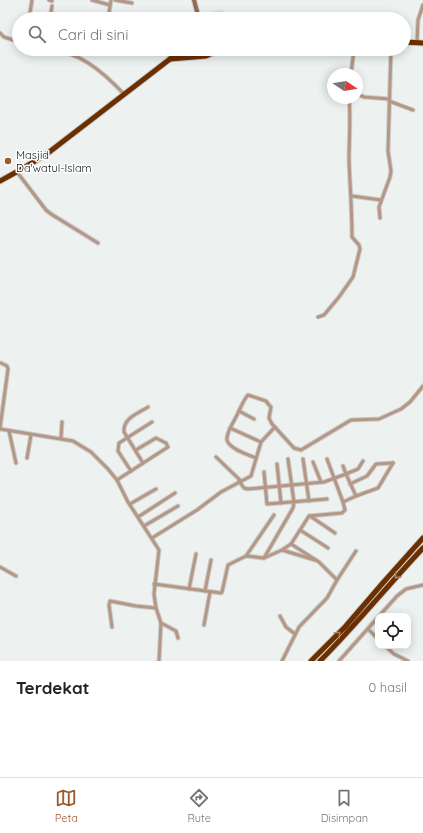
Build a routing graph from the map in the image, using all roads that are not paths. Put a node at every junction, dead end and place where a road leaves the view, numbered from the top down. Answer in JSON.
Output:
{"nodes":[{"id":1,"x":32,"y":0,"type":"edge"},
{"id":2,"x":92,"y":0,"type":"edge"},
{"id":3,"x":111,"y":0,"type":"edge"},
{"id":4,"x":115,"y":0,"type":"edge"},
{"id":5,"x":194,"y":0,"type":"edge"},
{"id":6,"x":132,"y":3,"type":"dead end"},
{"id":7,"x":110,"y":5,"type":"junction"},
{"id":8,"x":423,"y":5,"type":"edge"},
{"id":9,"x":52,"y":6,"type":"dead end"},
{"id":10,"x":31,"y":12,"type":"edge"},
{"id":11,"x":51,"y":12,"type":"edge"},
{"id":12,"x":109,"y":12,"type":"edge"},
{"id":13,"x":197,"y":12,"type":"edge"},
{"id":14,"x":0,"y":33,"type":"edge"},
{"id":15,"x":12,"y":40,"type":"edge"},
{"id":16,"x":411,"y":43,"type":"edge"},
{"id":17,"x":417,"y":43,"type":"junction"},
{"id":18,"x":423,"y":43,"type":"edge"},
{"id":19,"x":76,"y":56,"type":"edge"},
{"id":20,"x":173,"y":56,"type":"edge"},
{"id":21,"x":206,"y":56,"type":"edge"},
{"id":22,"x":353,"y":56,"type":"edge"},
{"id":23,"x":391,"y":56,"type":"edge"},
{"id":24,"x":169,"y":59,"type":"junction"},
{"id":25,"x":352,"y":68,"type":"edge"},
{"id":26,"x":124,"y":94,"type":"junction"},
{"id":27,"x":363,"y":97,"type":"edge"},
{"id":28,"x":389,"y":100,"type":"junction"},
{"id":29,"x":350,"y":104,"type":"edge"},
{"id":30,"x":413,"y":110,"type":"dead end"},
{"id":31,"x":17,"y":172,"type":"junction"},
{"id":32,"x":0,"y":181,"type":"edge"},
{"id":33,"x":352,"y":196,"type":"junction"},
{"id":34,"x":381,"y":200,"type":"junction"},
{"id":35,"x":380,"y":218,"type":"dead end"},
{"id":36,"x":98,"y":243,"type":"dead end"},
{"id":37,"x":318,"y":317,"type":"dead end"},
{"id":38,"x":1,"y":363,"type":"dead end"},
{"id":39,"x":423,"y":386,"type":"edge"},
{"id":40,"x":148,"y":408,"type":"dead end"},
{"id":41,"x":239,"y":411,"type":"junction"},
{"id":42,"x":254,"y":419,"type":"dead end"},
{"id":43,"x":62,"y":422,"type":"dead end"},
{"id":44,"x":152,"y":422,"type":"dead end"},
{"id":45,"x":275,"y":427,"type":"junction"},
{"id":46,"x":0,"y":428,"type":"edge"},
{"id":47,"x":230,"y":428,"type":"junction"},
{"id":48,"x":9,"y":431,"type":"junction"},
{"id":49,"x":31,"y":435,"type":"junction"},
{"id":50,"x":62,"y":438,"type":"junction"},
{"id":51,"x":127,"y":438,"type":"junction"},
{"id":52,"x":261,"y":442,"type":"junction"},
{"id":53,"x":136,"y":450,"type":"junction"},
{"id":54,"x":216,"y":457,"type":"dead end"},
{"id":55,"x":28,"y":458,"type":"dead end"},
{"id":56,"x":256,"y":458,"type":"junction"},
{"id":57,"x":288,"y":459,"type":"dead end"},
{"id":58,"x":303,"y":459,"type":"dead end"},
{"id":59,"x":327,"y":459,"type":"dead end"},
{"id":60,"x":363,"y":461,"type":"dead end"},
{"id":61,"x":313,"y":462,"type":"dead end"},
{"id":62,"x":16,"y":463,"type":"dead end"},
{"id":63,"x":143,"y":463,"type":"junction"},
{"id":64,"x":277,"y":464,"type":"dead end"},
{"id":65,"x":343,"y":466,"type":"dead end"},
{"id":66,"x":130,"y":471,"type":"junction"},
{"id":67,"x":264,"y":472,"type":"dead end"},
{"id":68,"x":346,"y":474,"type":"junction"},
{"id":69,"x":333,"y":478,"type":"junction"},
{"id":70,"x":117,"y":480,"type":"junction"},
{"id":71,"x":240,"y":481,"type":"junction"},
{"id":72,"x":321,"y":482,"type":"junction"},
{"id":73,"x":306,"y":483,"type":"junction"},
{"id":74,"x":292,"y":484,"type":"junction"},
{"id":75,"x":350,"y":484,"type":"junction"},
{"id":76,"x":278,"y":486,"type":"junction"},
{"id":77,"x":265,"y":487,"type":"junction"},
{"id":78,"x":156,"y":489,"type":"dead end"},
{"id":79,"x":175,"y":494,"type":"dead end"},
{"id":80,"x":356,"y":496,"type":"junction"},
{"id":81,"x":327,"y":499,"type":"dead end"},
{"id":82,"x":309,"y":501,"type":"junction"},
{"id":83,"x":294,"y":502,"type":"junction"},
{"id":84,"x":343,"y":502,"type":"junction"},
{"id":85,"x":281,"y":503,"type":"junction"},
{"id":86,"x":130,"y":504,"type":"junction"},
{"id":87,"x":178,"y":506,"type":"dead end"},
{"id":88,"x":274,"y":515,"type":"dead end"},
{"id":89,"x":309,"y":516,"type":"junction"},
{"id":90,"x":138,"y":517,"type":"junction"},
{"id":91,"x":144,"y":526,"type":"junction"},
{"id":92,"x":300,"y":530,"type":"junction"},
{"id":93,"x":335,"y":533,"type":"dead end"},
{"id":94,"x":152,"y":538,"type":"junction"},
{"id":95,"x":423,"y":538,"type":"edge"},
{"id":96,"x":291,"y":544,"type":"junction"},
{"id":97,"x":328,"y":548,"type":"dead end"},
{"id":98,"x":423,"y":548,"type":"edge"},
{"id":99,"x":282,"y":550,"type":"junction"},
{"id":100,"x":356,"y":551,"type":"dead end"},
{"id":101,"x":196,"y":554,"type":"dead end"},
{"id":102,"x":246,"y":556,"type":"junction"},
{"id":103,"x":264,"y":558,"type":"junction"},
{"id":104,"x":211,"y":560,"type":"dead end"},
{"id":105,"x":318,"y":562,"type":"junction"},
{"id":106,"x":0,"y":567,"type":"edge"},
{"id":107,"x":16,"y":576,"type":"dead end"},
{"id":108,"x":337,"y":580,"type":"junction"},
{"id":109,"x":154,"y":584,"type":"junction"},
{"id":110,"x":423,"y":585,"type":"edge"},
{"id":111,"x":189,"y":589,"type":"junction"},
{"id":112,"x":205,"y":591,"type":"junction"},
{"id":113,"x":210,"y":592,"type":"junction"},
{"id":114,"x":156,"y":608,"type":"junction"},
{"id":115,"x":280,"y":616,"type":"dead end"},
{"id":116,"x":161,"y":623,"type":"junction"},
{"id":117,"x":204,"y":625,"type":"dead end"},
{"id":118,"x":112,"y":627,"type":"dead end"},
{"id":119,"x":368,"y":629,"type":"junction"},
{"id":120,"x":295,"y":634,"type":"junction"},
{"id":121,"x":375,"y":636,"type":"edge"},
{"id":122,"x":178,"y":638,"type":"dead end"},
{"id":123,"x":388,"y":649,"type":"edge"},
{"id":124,"x":159,"y":661,"type":"edge"},
{"id":125,"x":282,"y":661,"type":"edge"},
{"id":126,"x":311,"y":661,"type":"edge"},
{"id":127,"x":320,"y":661,"type":"edge"},
{"id":128,"x":339,"y":661,"type":"edge"},
{"id":129,"x":408,"y":661,"type":"edge"}],
"edges":[{"from":1,"to":10,"type":"street"},
{"from":2,"to":7,"type":"street"},
{"from":3,"to":7,"type":"street"},
{"from":4,"to":6,"type":"street"},
{"from":5,"to":13,"type":"street"},
{"from":7,"to":12,"type":"street"},
{"from":8,"to":17,"type":"street"},
{"from":9,"to":11,"type":"street"},
{"from":14,"to":15,"type":"street"},
{"from":16,"to":17,"type":"highway"},
{"from":17,"to":18,"type":"highway"},
{"from":19,"to":26,"type":"street"},
{"from":20,"to":24,"type":"highway"},
{"from":21,"to":24,"type":"highway"},
{"from":22,"to":25,"type":"street"},
{"from":23,"to":28,"type":"street"},
{"from":24,"to":26,"type":"highway"},
{"from":26,"to":31,"type":"highway"},
{"from":27,"to":28,"type":"street"},
{"from":28,"to":30,"type":"street"},
{"from":28,"to":34,"type":"street"},
{"from":29,"to":33,"type":"street"},
{"from":31,"to":32,"type":"highway"},
{"from":31,"to":36,"type":"street"},
{"from":33,"to":34,"type":"street"},
{"from":33,"to":37,"type":"street"},
{"from":34,"to":35,"type":"street"},
{"from":38,"to":46,"type":"street"},
{"from":39,"to":45,"type":"street"},
{"from":40,"to":51,"type":"street"},
{"from":41,"to":42,"type":"street"},
{"from":41,"to":45,"type":"street"},
{"from":41,"to":47,"type":"street"},
{"from":43,"to":50,"type":"street"},
{"from":44,"to":51,"type":"street"},
{"from":45,"to":52,"type":"street"},
{"from":46,"to":48,"type":"street"},
{"from":47,"to":52,"type":"street"},
{"from":47,"to":56,"type":"street"},
{"from":48,"to":49,"type":"street"},
{"from":48,"to":62,"type":"street"},
{"from":49,"to":50,"type":"street"},
{"from":49,"to":55,"type":"street"},
{"from":50,"to":70,"type":"street"},
{"from":51,"to":53,"type":"street"},
{"from":51,"to":66,"type":"street"},
{"from":52,"to":56,"type":"street"},
{"from":53,"to":63,"type":"street"},
{"from":53,"to":63,"type":"street"},
{"from":54,"to":71,"type":"street"},
{"from":56,"to":71,"type":"street"},
{"from":57,"to":74,"type":"street"},
{"from":58,"to":73,"type":"street"},
{"from":59,"to":69,"type":"street"},
{"from":60,"to":68,"type":"street"},
{"from":61,"to":72,"type":"street"},
{"from":63,"to":66,"type":"street"},
{"from":64,"to":76,"type":"street"},
{"from":65,"to":68,"type":"street"},
{"from":66,"to":70,"type":"street"},
{"from":67,"to":77,"type":"street"},
{"from":68,"to":69,"type":"street"},
{"from":68,"to":75,"type":"street"},
{"from":69,"to":72,"type":"street"},
{"from":69,"to":84,"type":"street"},
{"from":70,"to":86,"type":"street"},
{"from":71,"to":77,"type":"street"},
{"from":71,"to":94,"type":"street"},
{"from":72,"to":73,"type":"street"},
{"from":73,"to":74,"type":"street"},
{"from":73,"to":82,"type":"street"},
{"from":74,"to":76,"type":"street"},
{"from":74,"to":83,"type":"street"},
{"from":75,"to":80,"type":"street"},
{"from":75,"to":80,"type":"street"},
{"from":76,"to":77,"type":"street"},
{"from":76,"to":85,"type":"street"},
{"from":77,"to":85,"type":"street"},
{"from":78,"to":86,"type":"street"},
{"from":79,"to":90,"type":"street"},
{"from":80,"to":84,"type":"street"},
{"from":81,"to":82,"type":"street"},
{"from":82,"to":83,"type":"street"},
{"from":83,"to":85,"type":"street"},
{"from":83,"to":103,"type":"street"},
{"from":84,"to":89,"type":"street"},
{"from":86,"to":90,"type":"street"},
{"from":87,"to":91,"type":"street"},
{"from":88,"to":102,"type":"street"},
{"from":89,"to":92,"type":"street"},
{"from":89,"to":93,"type":"street"},
{"from":90,"to":91,"type":"street"},
{"from":91,"to":94,"type":"street"},
{"from":92,"to":96,"type":"street"},
{"from":92,"to":97,"type":"street"},
{"from":94,"to":109,"type":"street"},
{"from":126,"to":95,"type":"highway","one_way":true},
{"from":96,"to":99,"type":"street"},
{"from":96,"to":105,"type":"street"},
{"from":98,"to":127,"type":"highway","one_way":true},
{"from":99,"to":103,"type":"street"},
{"from":99,"to":105,"type":"street"},
{"from":100,"to":108,"type":"street"},
{"from":101,"to":111,"type":"street"},
{"from":102,"to":103,"type":"street"},
{"from":102,"to":113,"type":"street"},
{"from":104,"to":112,"type":"street"},
{"from":105,"to":108,"type":"street"},
{"from":106,"to":107,"type":"street"},
{"from":108,"to":120,"type":"street"},
{"from":109,"to":111,"type":"street"},
{"from":109,"to":114,"type":"street"},
{"from":110,"to":119,"type":"street"},
{"from":111,"to":112,"type":"street"},
{"from":112,"to":113,"type":"street"},
{"from":113,"to":117,"type":"street"},
{"from":114,"to":116,"type":"street"},
{"from":114,"to":118,"type":"street"},
{"from":115,"to":120,"type":"street"},
{"from":116,"to":122,"type":"street"},
{"from":116,"to":124,"type":"street"},
{"from":119,"to":121,"type":"street"},
{"from":119,"to":128,"type":"street"},
{"from":120,"to":125,"type":"street"},
{"from":123,"to":129,"type":"street"}]}
